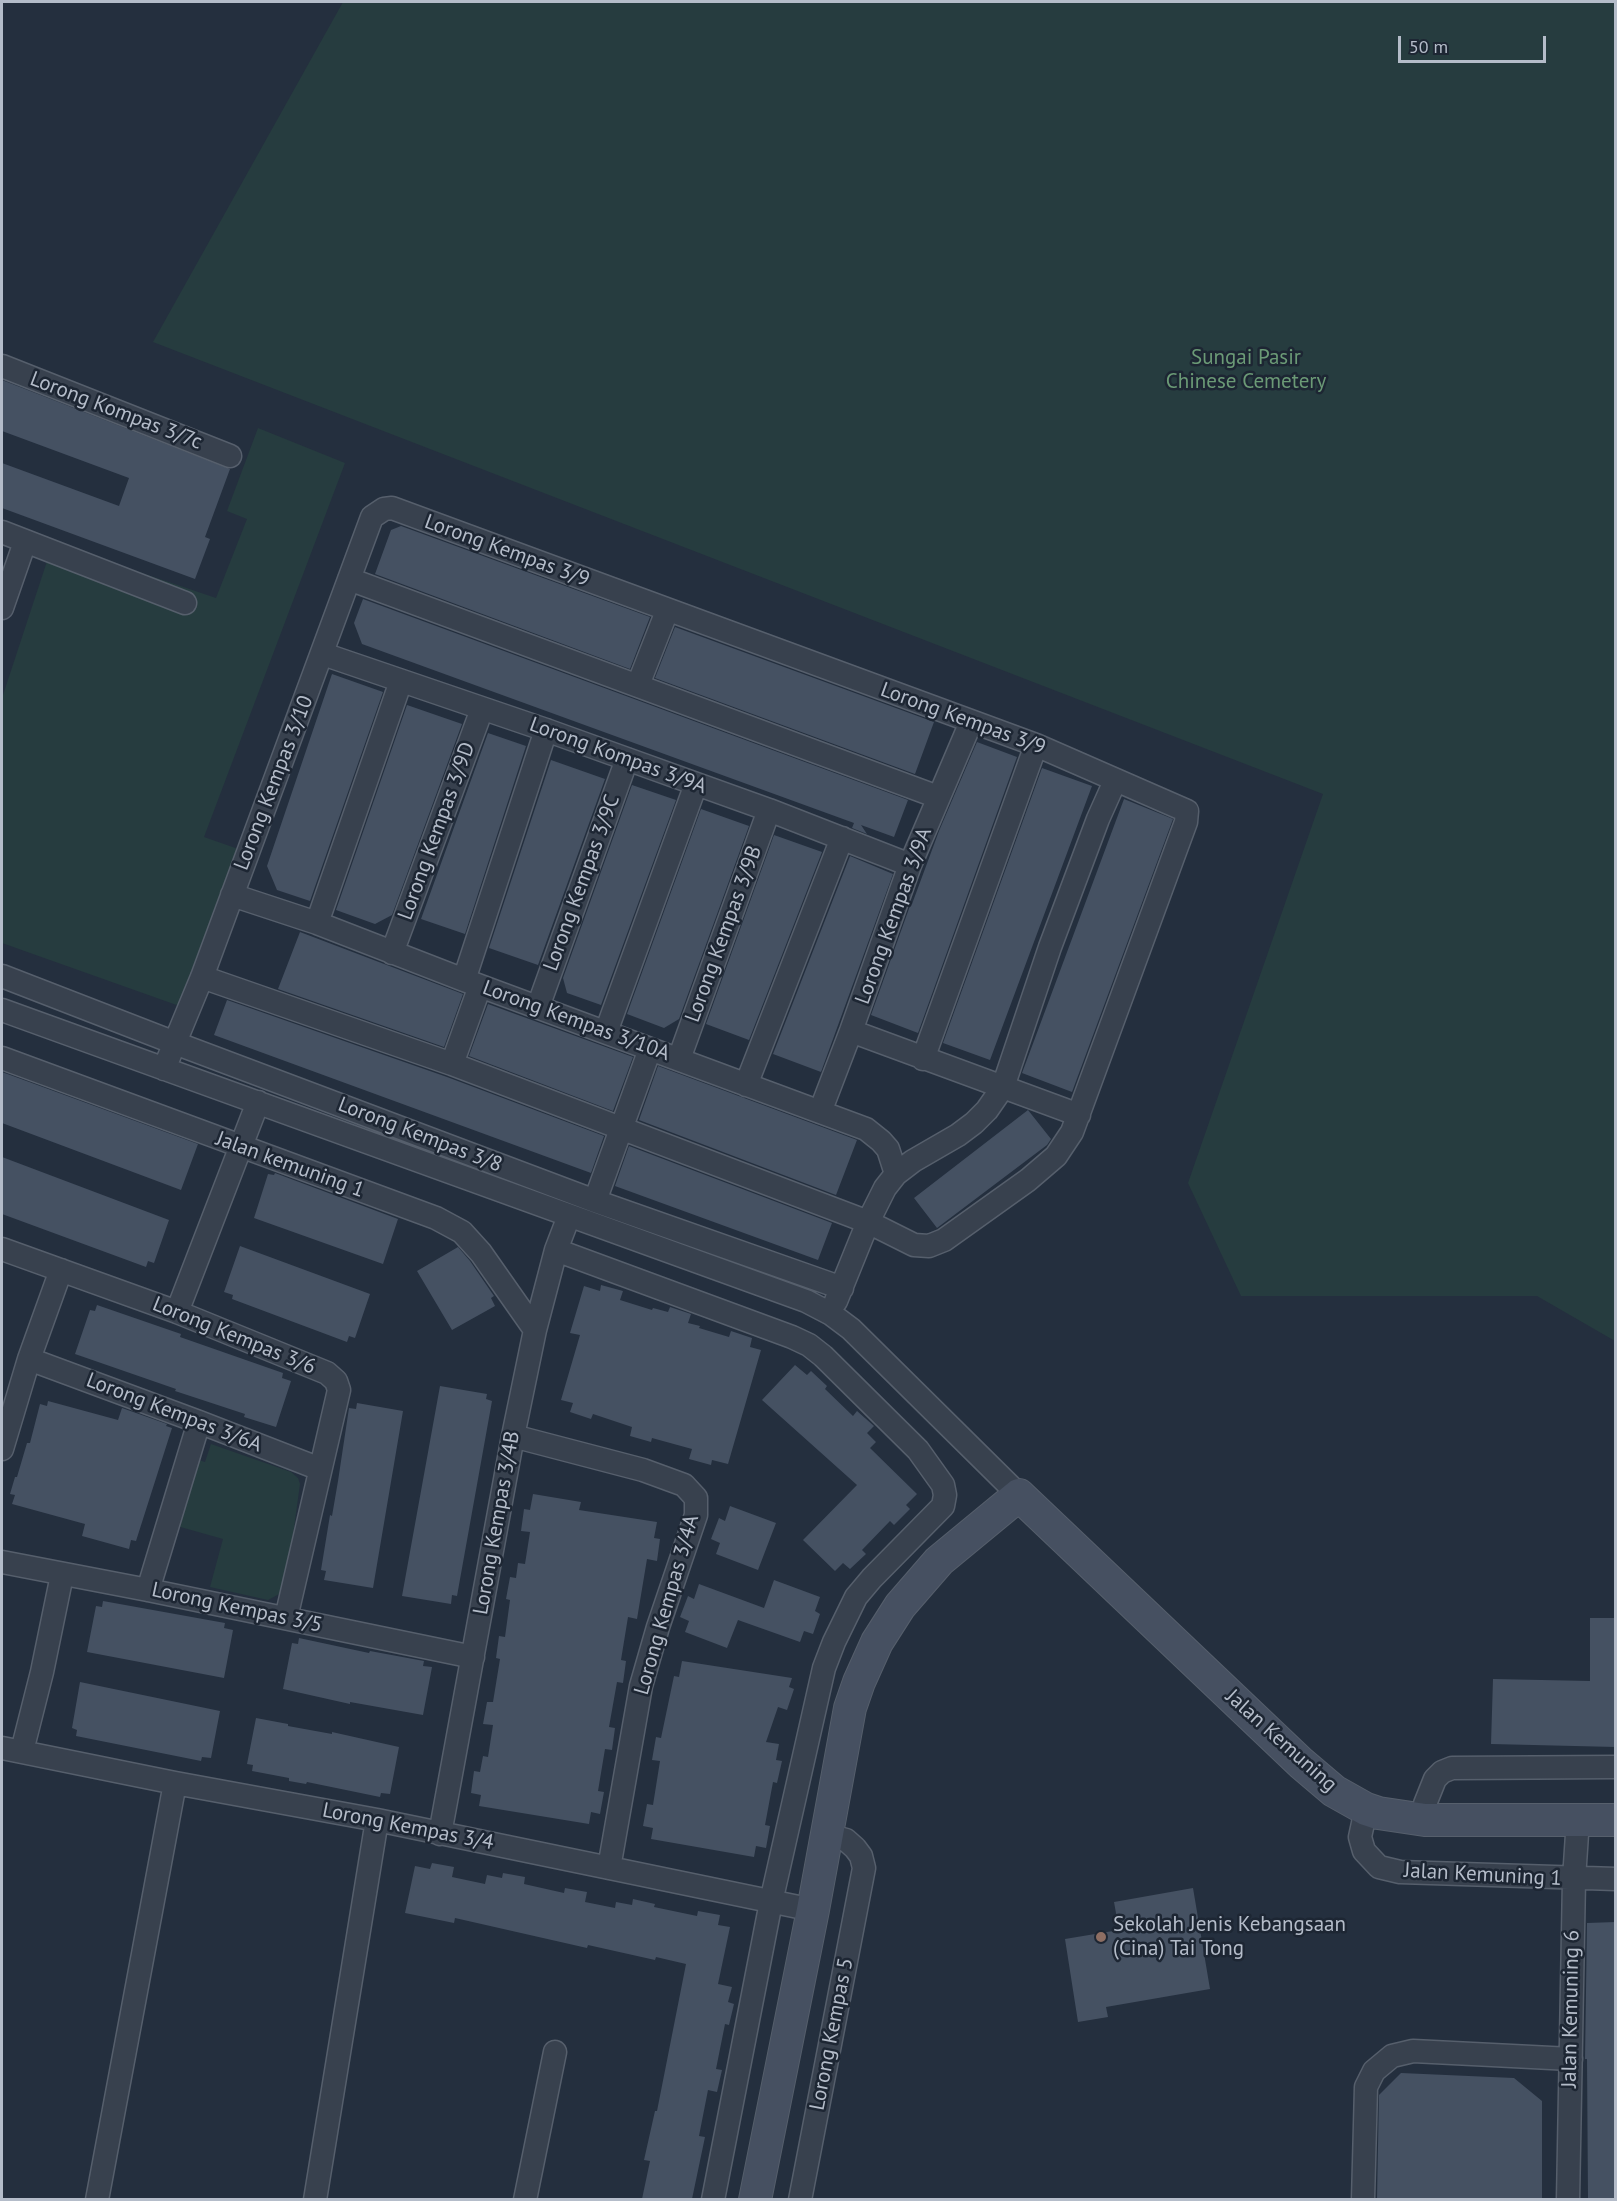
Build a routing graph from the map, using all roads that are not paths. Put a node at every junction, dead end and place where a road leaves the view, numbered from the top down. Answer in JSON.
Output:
{"nodes":[{"id":1,"x":2,"y":366,"type":"edge"},
{"id":2,"x":230,"y":456,"type":"dead end"},
{"id":3,"x":392,"y":508,"type":"joint"},
{"id":4,"x":2,"y":532,"type":"edge"},
{"id":5,"x":25,"y":542,"type":"junction"},
{"id":6,"x":350,"y":579,"type":"junction"},
{"id":7,"x":184,"y":603,"type":"dead end"},
{"id":8,"x":2,"y":608,"type":"edge"},
{"id":9,"x":667,"y":611,"type":"junction"},
{"id":10,"x":322,"y":654,"type":"junction"},
{"id":11,"x":401,"y":681,"type":"junction"},
{"id":12,"x":638,"y":686,"type":"junction"},
{"id":13,"x":482,"y":709,"type":"junction"},
{"id":14,"x":971,"y":722,"type":"junction"},
{"id":15,"x":546,"y":730,"type":"junction"},
{"id":16,"x":1036,"y":745,"type":"junction"},
{"id":17,"x":627,"y":759,"type":"junction"},
{"id":18,"x":1115,"y":781,"type":"junction"},
{"id":19,"x":696,"y":784,"type":"junction"},
{"id":20,"x":938,"y":797,"type":"junction"},
{"id":21,"x":769,"y":810,"type":"junction"},
{"id":22,"x":842,"y":838,"type":"junction"},
{"id":23,"x":910,"y":865,"type":"junction"},
{"id":24,"x":232,"y":895,"type":"junction"},
{"id":25,"x":317,"y":923,"type":"junction"},
{"id":26,"x":392,"y":952,"type":"junction"},
{"id":27,"x":2,"y":976,"type":"edge"},
{"id":28,"x":202,"y":977,"type":"junction"},
{"id":29,"x":472,"y":983,"type":"junction"},
{"id":30,"x":538,"y":1007,"type":"junction"},
{"id":31,"x":2,"y":1011,"type":"edge"},
{"id":32,"x":852,"y":1031,"type":"junction"},
{"id":33,"x":606,"y":1032,"type":"junction"},
{"id":34,"x":175,"y":1043,"type":"junction"},
{"id":35,"x":651,"y":1049,"type":"junction"},
{"id":36,"x":2,"y":1058,"type":"edge"},
{"id":37,"x":679,"y":1059,"type":"junction"},
{"id":38,"x":923,"y":1059,"type":"junction"},
{"id":39,"x":452,"y":1064,"type":"junction"},
{"id":40,"x":164,"y":1069,"type":"junction"},
{"id":41,"x":746,"y":1085,"type":"junction"},
{"id":42,"x":1003,"y":1087,"type":"junction"},
{"id":43,"x":258,"y":1102,"type":"junction"},
{"id":44,"x":820,"y":1112,"type":"junction"},
{"id":45,"x":1079,"y":1115,"type":"junction"},
{"id":46,"x":621,"y":1129,"type":"junction"},
{"id":47,"x":242,"y":1148,"type":"junction"},
{"id":48,"x":904,"y":1168,"type":"junction"},
{"id":49,"x":595,"y":1201,"type":"junction"},
{"id":50,"x":569,"y":1216,"type":"junction"},
{"id":51,"x":868,"y":1222,"type":"junction"},
{"id":52,"x":2,"y":1249,"type":"edge"},
{"id":53,"x":556,"y":1250,"type":"junction"},
{"id":54,"x":61,"y":1270,"type":"junction"},
{"id":55,"x":842,"y":1288,"type":"junction"},
{"id":56,"x":177,"y":1312,"type":"junction"},
{"id":57,"x":831,"y":1314,"type":"junction"},
{"id":58,"x":535,"y":1330,"type":"junction"},
{"id":59,"x":28,"y":1359,"type":"junction"},
{"id":60,"x":199,"y":1422,"type":"junction"},
{"id":61,"x":513,"y":1436,"type":"junction"},
{"id":62,"x":2,"y":1449,"type":"edge"},
{"id":63,"x":320,"y":1469,"type":"junction"},
{"id":64,"x":1019,"y":1495,"type":"junction"},
{"id":65,"x":2,"y":1562,"type":"edge"},
{"id":66,"x":62,"y":1575,"type":"junction"},
{"id":67,"x":148,"y":1590,"type":"junction"},
{"id":68,"x":286,"y":1618,"type":"junction"},
{"id":69,"x":473,"y":1657,"type":"junction"},
{"id":70,"x":12,"y":1749,"type":"edge"},
{"id":71,"x":1616,"y":1767,"type":"edge"},
{"id":72,"x":175,"y":1783,"type":"junction"},
{"id":73,"x":1366,"y":1809,"type":"junction"},
{"id":74,"x":377,"y":1820,"type":"junction"},
{"id":75,"x":1425,"y":1820,"type":"junction"},
{"id":76,"x":1578,"y":1820,"type":"junction"},
{"id":77,"x":1616,"y":1820,"type":"edge"},
{"id":78,"x":440,"y":1834,"type":"junction"},
{"id":79,"x":827,"y":1835,"type":"junction"},
{"id":80,"x":609,"y":1868,"type":"junction"},
{"id":81,"x":1574,"y":1879,"type":"junction"},
{"id":82,"x":1616,"y":1879,"type":"edge"},
{"id":83,"x":771,"y":1902,"type":"junction"},
{"id":84,"x":813,"y":1910,"type":"junction"},
{"id":85,"x":555,"y":2052,"type":"dead end"},
{"id":86,"x":1570,"y":2060,"type":"junction"},
{"id":87,"x":97,"y":2199,"type":"edge"},
{"id":88,"x":315,"y":2199,"type":"edge"},
{"id":89,"x":525,"y":2199,"type":"edge"},
{"id":90,"x":713,"y":2199,"type":"edge"},
{"id":91,"x":755,"y":2199,"type":"edge"},
{"id":92,"x":800,"y":2199,"type":"edge"},
{"id":93,"x":1363,"y":2199,"type":"edge"},
{"id":94,"x":1568,"y":2199,"type":"edge"}],
"edges":[{"from":1,"to":2,"type":"street","name":"Lorong Kompas 3/7c"},
{"from":3,"to":6,"type":"street","name":"Lorong Kempas 3/10"},
{"from":3,"to":9,"type":"street","name":"Lorong Kempas 3/9"},
{"from":4,"to":5,"type":"street"},
{"from":5,"to":7,"type":"street"},
{"from":5,"to":8,"type":"street"},
{"from":6,"to":10,"type":"street","name":"Lorong Kempas 3/10"},
{"from":6,"to":12,"type":"street"},
{"from":9,"to":12,"type":"street"},
{"from":9,"to":14,"type":"street","name":"Lorong Kempas 3/9"},
{"from":10,"to":11,"type":"street","name":"Lorong Kompas 3/9A"},
{"from":10,"to":24,"type":"street","name":"Lorong Kempas 3/10"},
{"from":11,"to":13,"type":"street","name":"Lorong Kompas 3/9A"},
{"from":11,"to":25,"type":"street"},
{"from":12,"to":20,"type":"street"},
{"from":13,"to":15,"type":"street","name":"Lorong Kompas 3/9A"},
{"from":13,"to":26,"type":"street","name":"Lorong Kempas 3/9D"},
{"from":14,"to":16,"type":"street","name":"Lorong Kempas 3/9"},
{"from":14,"to":20,"type":"street","name":"Lorong Kempas 3/9A"},
{"from":15,"to":17,"type":"street","name":"Lorong Kompas 3/9A"},
{"from":15,"to":29,"type":"street"},
{"from":16,"to":18,"type":"street","name":"Lorong Kempas 3/9"},
{"from":16,"to":38,"type":"street"},
{"from":17,"to":19,"type":"street","name":"Lorong Kompas 3/9A"},
{"from":17,"to":30,"type":"street","name":"Lorong Kempas 3/9C"},
{"from":18,"to":42,"type":"street"},
{"from":18,"to":45,"type":"street","name":"Lorong Kempas 3/9"},
{"from":19,"to":21,"type":"street","name":"Lorong Kompas 3/9A"},
{"from":19,"to":33,"type":"street"},
{"from":20,"to":23,"type":"street","name":"Lorong Kempas 3/9A"},
{"from":21,"to":22,"type":"street","name":"Lorong Kompas 3/9A"},
{"from":21,"to":37,"type":"street","name":"Lorong Kempas 3/9B"},
{"from":22,"to":23,"type":"street","name":"Lorong Kompas 3/9A"},
{"from":22,"to":41,"type":"street"},
{"from":23,"to":32,"type":"street","name":"Lorong Kempas 3/9A"},
{"from":24,"to":25,"type":"street","name":"Lorong Kempas 3/10A"},
{"from":24,"to":28,"type":"street","name":"Lorong Kempas 3/10"},
{"from":25,"to":26,"type":"street","name":"Lorong Kempas 3/10A"},
{"from":26,"to":29,"type":"street","name":"Lorong Kempas 3/10A"},
{"from":27,"to":34,"type":"street","name":"Lorong Kempas 3/8"},
{"from":28,"to":34,"type":"street","name":"Lorong Kempas 3/10"},
{"from":28,"to":39,"type":"street"},
{"from":29,"to":30,"type":"street","name":"Lorong Kempas 3/10A"},
{"from":29,"to":39,"type":"street"},
{"from":30,"to":33,"type":"street","name":"Lorong Kempas 3/10A"},
{"from":31,"to":40,"type":"street"},
{"from":32,"to":38,"type":"street"},
{"from":32,"to":44,"type":"street","name":"Lorong Kempas 3/9A"},
{"from":33,"to":35,"type":"street","name":"Lorong Kempas 3/10A"},
{"from":34,"to":40,"type":"street","name":"Lorong Kempas 3/10"},
{"from":34,"to":49,"type":"street","name":"Lorong Kempas 3/8"},
{"from":35,"to":37,"type":"street","name":"Lorong Kempas 3/10A"},
{"from":35,"to":46,"type":"street"},
{"from":36,"to":47,"type":"street","name":"Jalan kemuning 1"},
{"from":37,"to":41,"type":"street","name":"Lorong Kempas 3/10A"},
{"from":38,"to":42,"type":"street"},
{"from":39,"to":46,"type":"street"},
{"from":40,"to":43,"type":"street"},
{"from":41,"to":44,"type":"street","name":"Lorong Kempas 3/10A"},
{"from":42,"to":45,"type":"street"},
{"from":42,"to":48,"type":"street"},
{"from":43,"to":47,"type":"street"},
{"from":43,"to":50,"type":"street"},
{"from":44,"to":48,"type":"street","name":"Lorong Kempas 3/10A"},
{"from":45,"to":51,"type":"street"},
{"from":46,"to":49,"type":"street"},
{"from":46,"to":51,"type":"street"},
{"from":47,"to":56,"type":"street"},
{"from":47,"to":58,"type":"street","name":"Jalan kemuning 1"},
{"from":48,"to":51,"type":"street"},
{"from":49,"to":55,"type":"street","name":"Lorong Kempas 3/8"},
{"from":50,"to":53,"type":"street","name":"Lorong Kempas 3/4B"},
{"from":50,"to":57,"type":"street"},
{"from":51,"to":55,"type":"street"},
{"from":52,"to":54,"type":"street","name":"Lorong Kempas 3/6"},
{"from":53,"to":58,"type":"street","name":"Lorong Kempas 3/4B"},
{"from":53,"to":83,"type":"street"},
{"from":54,"to":56,"type":"street","name":"Lorong Kempas 3/6"},
{"from":54,"to":59,"type":"street"},
{"from":55,"to":57,"type":"street"},
{"from":56,"to":63,"type":"street","name":"Lorong Kempas 3/6"},
{"from":57,"to":64,"type":"street"},
{"from":58,"to":61,"type":"street","name":"Lorong Kempas 3/4B"},
{"from":59,"to":60,"type":"street","name":"Lorong Kempas 3/6A"},
{"from":59,"to":62,"type":"street"},
{"from":60,"to":63,"type":"street","name":"Lorong Kempas 3/6A"},
{"from":60,"to":67,"type":"street"},
{"from":61,"to":69,"type":"street","name":"Lorong Kempas 3/4B"},
{"from":61,"to":80,"type":"street","name":"Lorong Kempas 3/4A"},
{"from":63,"to":68,"type":"street","name":"Lorong Kempas 3/6"},
{"from":64,"to":73,"type":"street","name":"Jalan Kemuning"},
{"from":64,"to":79,"type":"street"},
{"from":65,"to":66,"type":"street","name":"Lorong Kempas 3/5"},
{"from":66,"to":67,"type":"street","name":"Lorong Kempas 3/5"},
{"from":66,"to":70,"type":"street"},
{"from":67,"to":68,"type":"street","name":"Lorong Kempas 3/5"},
{"from":68,"to":69,"type":"street","name":"Lorong Kempas 3/5"},
{"from":69,"to":78,"type":"street","name":"Lorong Kempas 3/4B"},
{"from":70,"to":72,"type":"street","name":"Lorong Kempas 3/4"},
{"from":71,"to":75,"type":"street"},
{"from":72,"to":74,"type":"street","name":"Lorong Kempas 3/4"},
{"from":72,"to":87,"type":"street"},
{"from":73,"to":75,"type":"street","name":"Jalan Kemuning"},
{"from":73,"to":81,"type":"street","name":"Jalan Kemuning 1"},
{"from":74,"to":78,"type":"street","name":"Lorong Kempas 3/4"},
{"from":74,"to":88,"type":"street"},
{"from":75,"to":76,"type":"street","name":"Jalan Kemuning"},
{"from":76,"to":77,"type":"street","name":"Jalan Kemuning"},
{"from":76,"to":81,"type":"street","name":"Jalan Kemuning 6"},
{"from":78,"to":80,"type":"street","name":"Lorong Kempas 3/4"},
{"from":79,"to":84,"type":"street"},
{"from":79,"to":92,"type":"street","name":"Lorong Kempas 5"},
{"from":80,"to":83,"type":"street","name":"Lorong Kempas 3/4"},
{"from":81,"to":82,"type":"street","name":"Jalan Kemuning 1"},
{"from":81,"to":86,"type":"street","name":"Jalan Kemuning 6"},
{"from":83,"to":84,"type":"street","name":"Lorong Kempas 3/4"},
{"from":83,"to":90,"type":"street"},
{"from":84,"to":91,"type":"street"},
{"from":85,"to":89,"type":"street"},
{"from":86,"to":93,"type":"street"},
{"from":86,"to":94,"type":"street","name":"Jalan Kemuning 6"}]}
